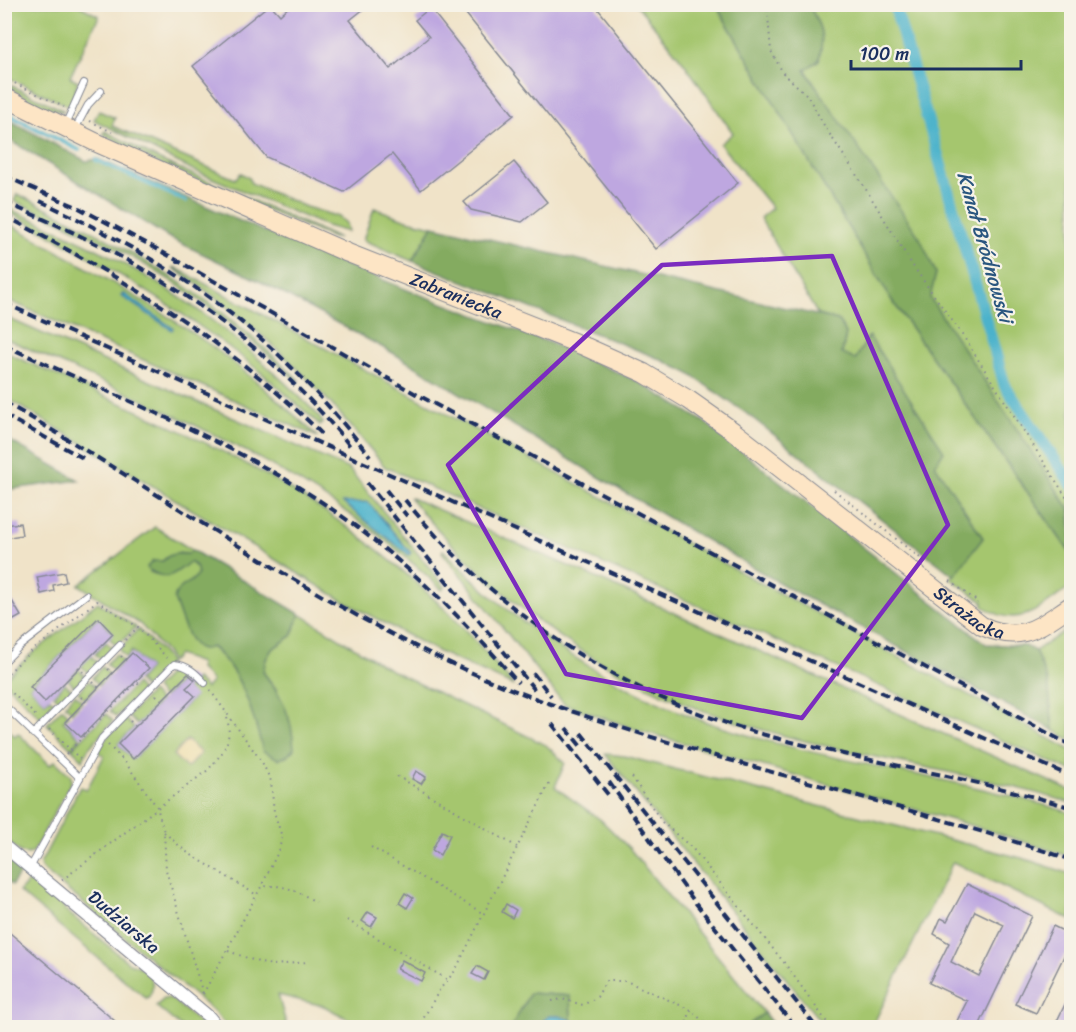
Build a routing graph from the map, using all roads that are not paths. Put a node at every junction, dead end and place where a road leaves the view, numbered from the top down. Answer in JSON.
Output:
{"nodes":[{"id":1,"x":84,"y":83,"type":"dead end"},
{"id":2,"x":100,"y":91,"type":"dead end"},
{"id":3,"x":4,"y":98,"type":"edge"},
{"id":4,"x":69,"y":129,"type":"junction"},
{"id":5,"x":878,"y":545,"type":"joint"},
{"id":6,"x":86,"y":595,"type":"dead end"},
{"id":7,"x":1071,"y":605,"type":"edge"},
{"id":8,"x":120,"y":645,"type":"road end"},
{"id":9,"x":4,"y":662,"type":"edge"},
{"id":10,"x":205,"y":683,"type":"road end"},
{"id":11,"x":4,"y":705,"type":"edge"},
{"id":12,"x":33,"y":734,"type":"junction"},
{"id":13,"x":80,"y":778,"type":"junction"},
{"id":14,"x":4,"y":846,"type":"edge"},
{"id":15,"x":30,"y":868,"type":"junction"},
{"id":16,"x":218,"y":1028,"type":"edge"}],
"edges":[{"from":1,"to":4,"type":"lane"},
{"from":2,"to":4,"type":"lane"},
{"from":3,"to":4,"type":"main road","name":"Zabraniecka"},
{"from":4,"to":5,"type":"main road","name":"Zabraniecka"},
{"from":5,"to":7,"type":"main road","name":"Strażacka"},
{"from":6,"to":9,"type":"lane"},
{"from":8,"to":12,"type":"lane"},
{"from":10,"to":13,"type":"lane"},
{"from":11,"to":12,"type":"lane"},
{"from":12,"to":13,"type":"lane"},
{"from":13,"to":15,"type":"lane"},
{"from":14,"to":15,"type":"street","name":"Dudziarska"},
{"from":15,"to":16,"type":"street","name":"Dudziarska"}]}
